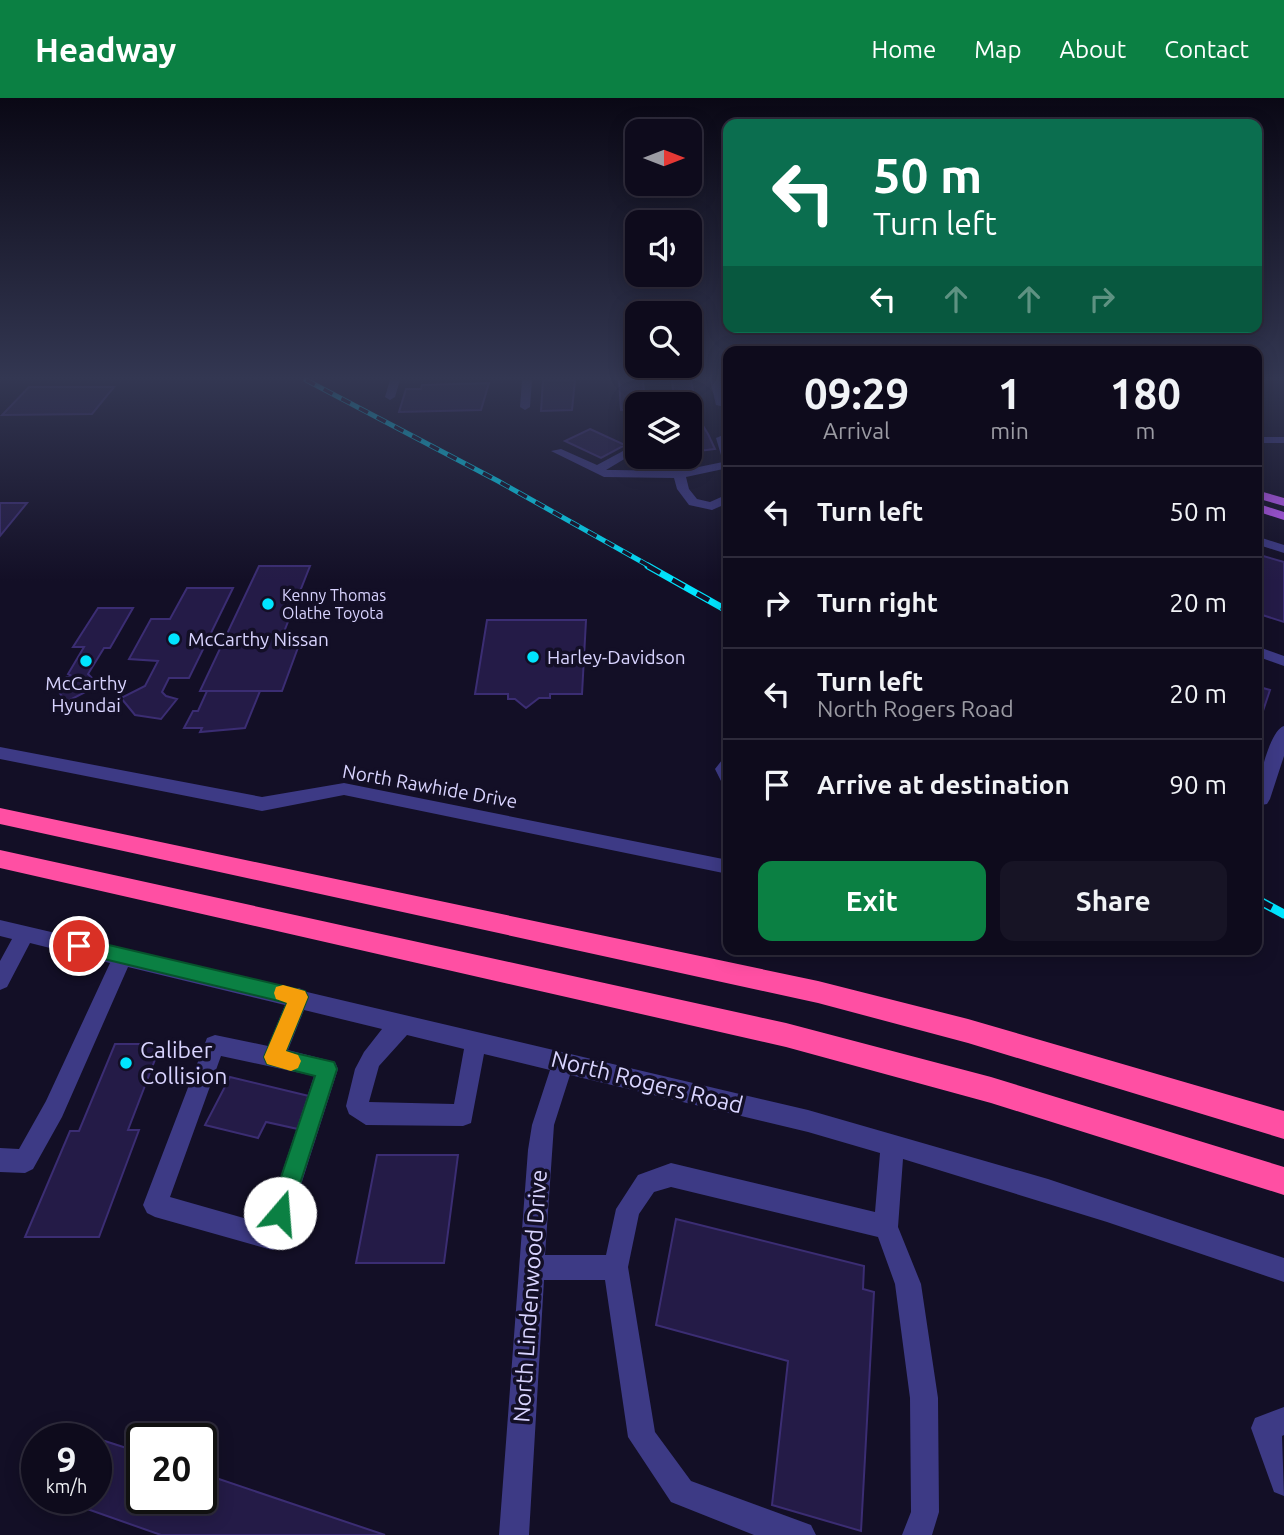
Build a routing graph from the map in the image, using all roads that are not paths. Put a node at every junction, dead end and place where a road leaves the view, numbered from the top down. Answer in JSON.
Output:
{"nodes":[{"id":1,"x":557,"y":451,"type":"dead end"},
{"id":2,"x":625,"y":454,"type":"edge"},
{"id":3,"x":723,"y":464,"type":"edge"},
{"id":4,"x":678,"y":469,"type":"edge"},
{"id":5,"x":597,"y":470,"type":"junction"},
{"id":6,"x":679,"y":475,"type":"junction"},
{"id":7,"x":1262,"y":496,"type":"edge"},
{"id":8,"x":723,"y":500,"type":"edge"},
{"id":9,"x":1284,"y":502,"type":"edge"},
{"id":10,"x":712,"y":506,"type":"junction"},
{"id":11,"x":1262,"y":509,"type":"edge"},
{"id":12,"x":1284,"y":516,"type":"edge"},
{"id":13,"x":693,"y":519,"type":"dead end"},
{"id":14,"x":1262,"y":542,"type":"edge"},
{"id":15,"x":1284,"y":549,"type":"edge"},
{"id":16,"x":1262,"y":653,"type":"edge"},
{"id":17,"x":1284,"y":661,"type":"edge"},
{"id":18,"x":1284,"y":732,"type":"edge"},
{"id":19,"x":0,"y":753,"type":"edge"},
{"id":20,"x":1262,"y":796,"type":"edge"},
{"id":21,"x":0,"y":816,"type":"edge"},
{"id":22,"x":0,"y":859,"type":"edge"},
{"id":23,"x":723,"y":866,"type":"edge"},
{"id":24,"x":0,"y":928,"type":"edge"},
{"id":25,"x":25,"y":933,"type":"junction"},
{"id":26,"x":123,"y":956,"type":"junction"},
{"id":27,"x":0,"y":981,"type":"edge"},
{"id":28,"x":299,"y":997,"type":"junction"},
{"id":29,"x":406,"y":1023,"type":"junction"},
{"id":30,"x":476,"y":1040,"type":"junction"},
{"id":31,"x":274,"y":1057,"type":"junction"},
{"id":32,"x":564,"y":1061,"type":"junction"},
{"id":33,"x":1284,"y":1125,"type":"edge"},
{"id":34,"x":892,"y":1145,"type":"junction"},
{"id":35,"x":0,"y":1160,"type":"edge"},
{"id":36,"x":1284,"y":1181,"type":"edge"},
{"id":37,"x":886,"y":1227,"type":"junction"},
{"id":38,"x":616,"y":1267,"type":"junction"},
{"id":39,"x":532,"y":1268,"type":"junction"},
{"id":40,"x":1284,"y":1270,"type":"edge"},
{"id":41,"x":1284,"y":1421,"type":"edge"},
{"id":42,"x":1284,"y":1482,"type":"edge"},
{"id":43,"x":514,"y":1535,"type":"edge"},
{"id":44,"x":800,"y":1535,"type":"edge"},
{"id":45,"x":917,"y":1535,"type":"edge"}],
"edges":[{"from":1,"to":5,"type":"street"},
{"from":2,"to":5,"type":"street"},
{"from":3,"to":6,"type":"street"},
{"from":4,"to":6,"type":"street"},
{"from":5,"to":6,"type":"street"},
{"from":6,"to":10,"type":"street"},
{"from":7,"to":9,"type":"main road"},
{"from":8,"to":10,"type":"street"},
{"from":10,"to":13,"type":"street"},
{"from":11,"to":12,"type":"main road"},
{"from":14,"to":15,"type":"street"},
{"from":16,"to":17,"type":"street"},
{"from":18,"to":20,"type":"street"},
{"from":19,"to":23,"type":"street","name":"North Rawhide Drive"},
{"from":21,"to":33,"type":"highway"},
{"from":22,"to":36,"type":"highway"},
{"from":24,"to":25,"type":"street","name":"North Rogers Road"},
{"from":25,"to":26,"type":"street","name":"North Rogers Road"},
{"from":25,"to":27,"type":"street"},
{"from":26,"to":28,"type":"street","name":"North Rogers Road"},
{"from":26,"to":35,"type":"street"},
{"from":28,"to":29,"type":"street","name":"North Rogers Road"},
{"from":28,"to":31,"type":"street"},
{"from":29,"to":30,"type":"street","name":"North Rogers Road"},
{"from":29,"to":30,"type":"street"},
{"from":30,"to":32,"type":"street","name":"North Rogers Road"},
{"from":31,"to":31,"type":"street"},
{"from":32,"to":34,"type":"street","name":"North Rogers Road"},
{"from":32,"to":39,"type":"street","name":"North Lindenwood Drive"},
{"from":34,"to":37,"type":"street"},
{"from":34,"to":40,"type":"street","name":"North Rogers Road"},
{"from":37,"to":38,"type":"street"},
{"from":37,"to":45,"type":"street"},
{"from":38,"to":39,"type":"street"},
{"from":38,"to":44,"type":"street"},
{"from":39,"to":43,"type":"street","name":"North Lindenwood Drive"},
{"from":41,"to":42,"type":"street"}]}
